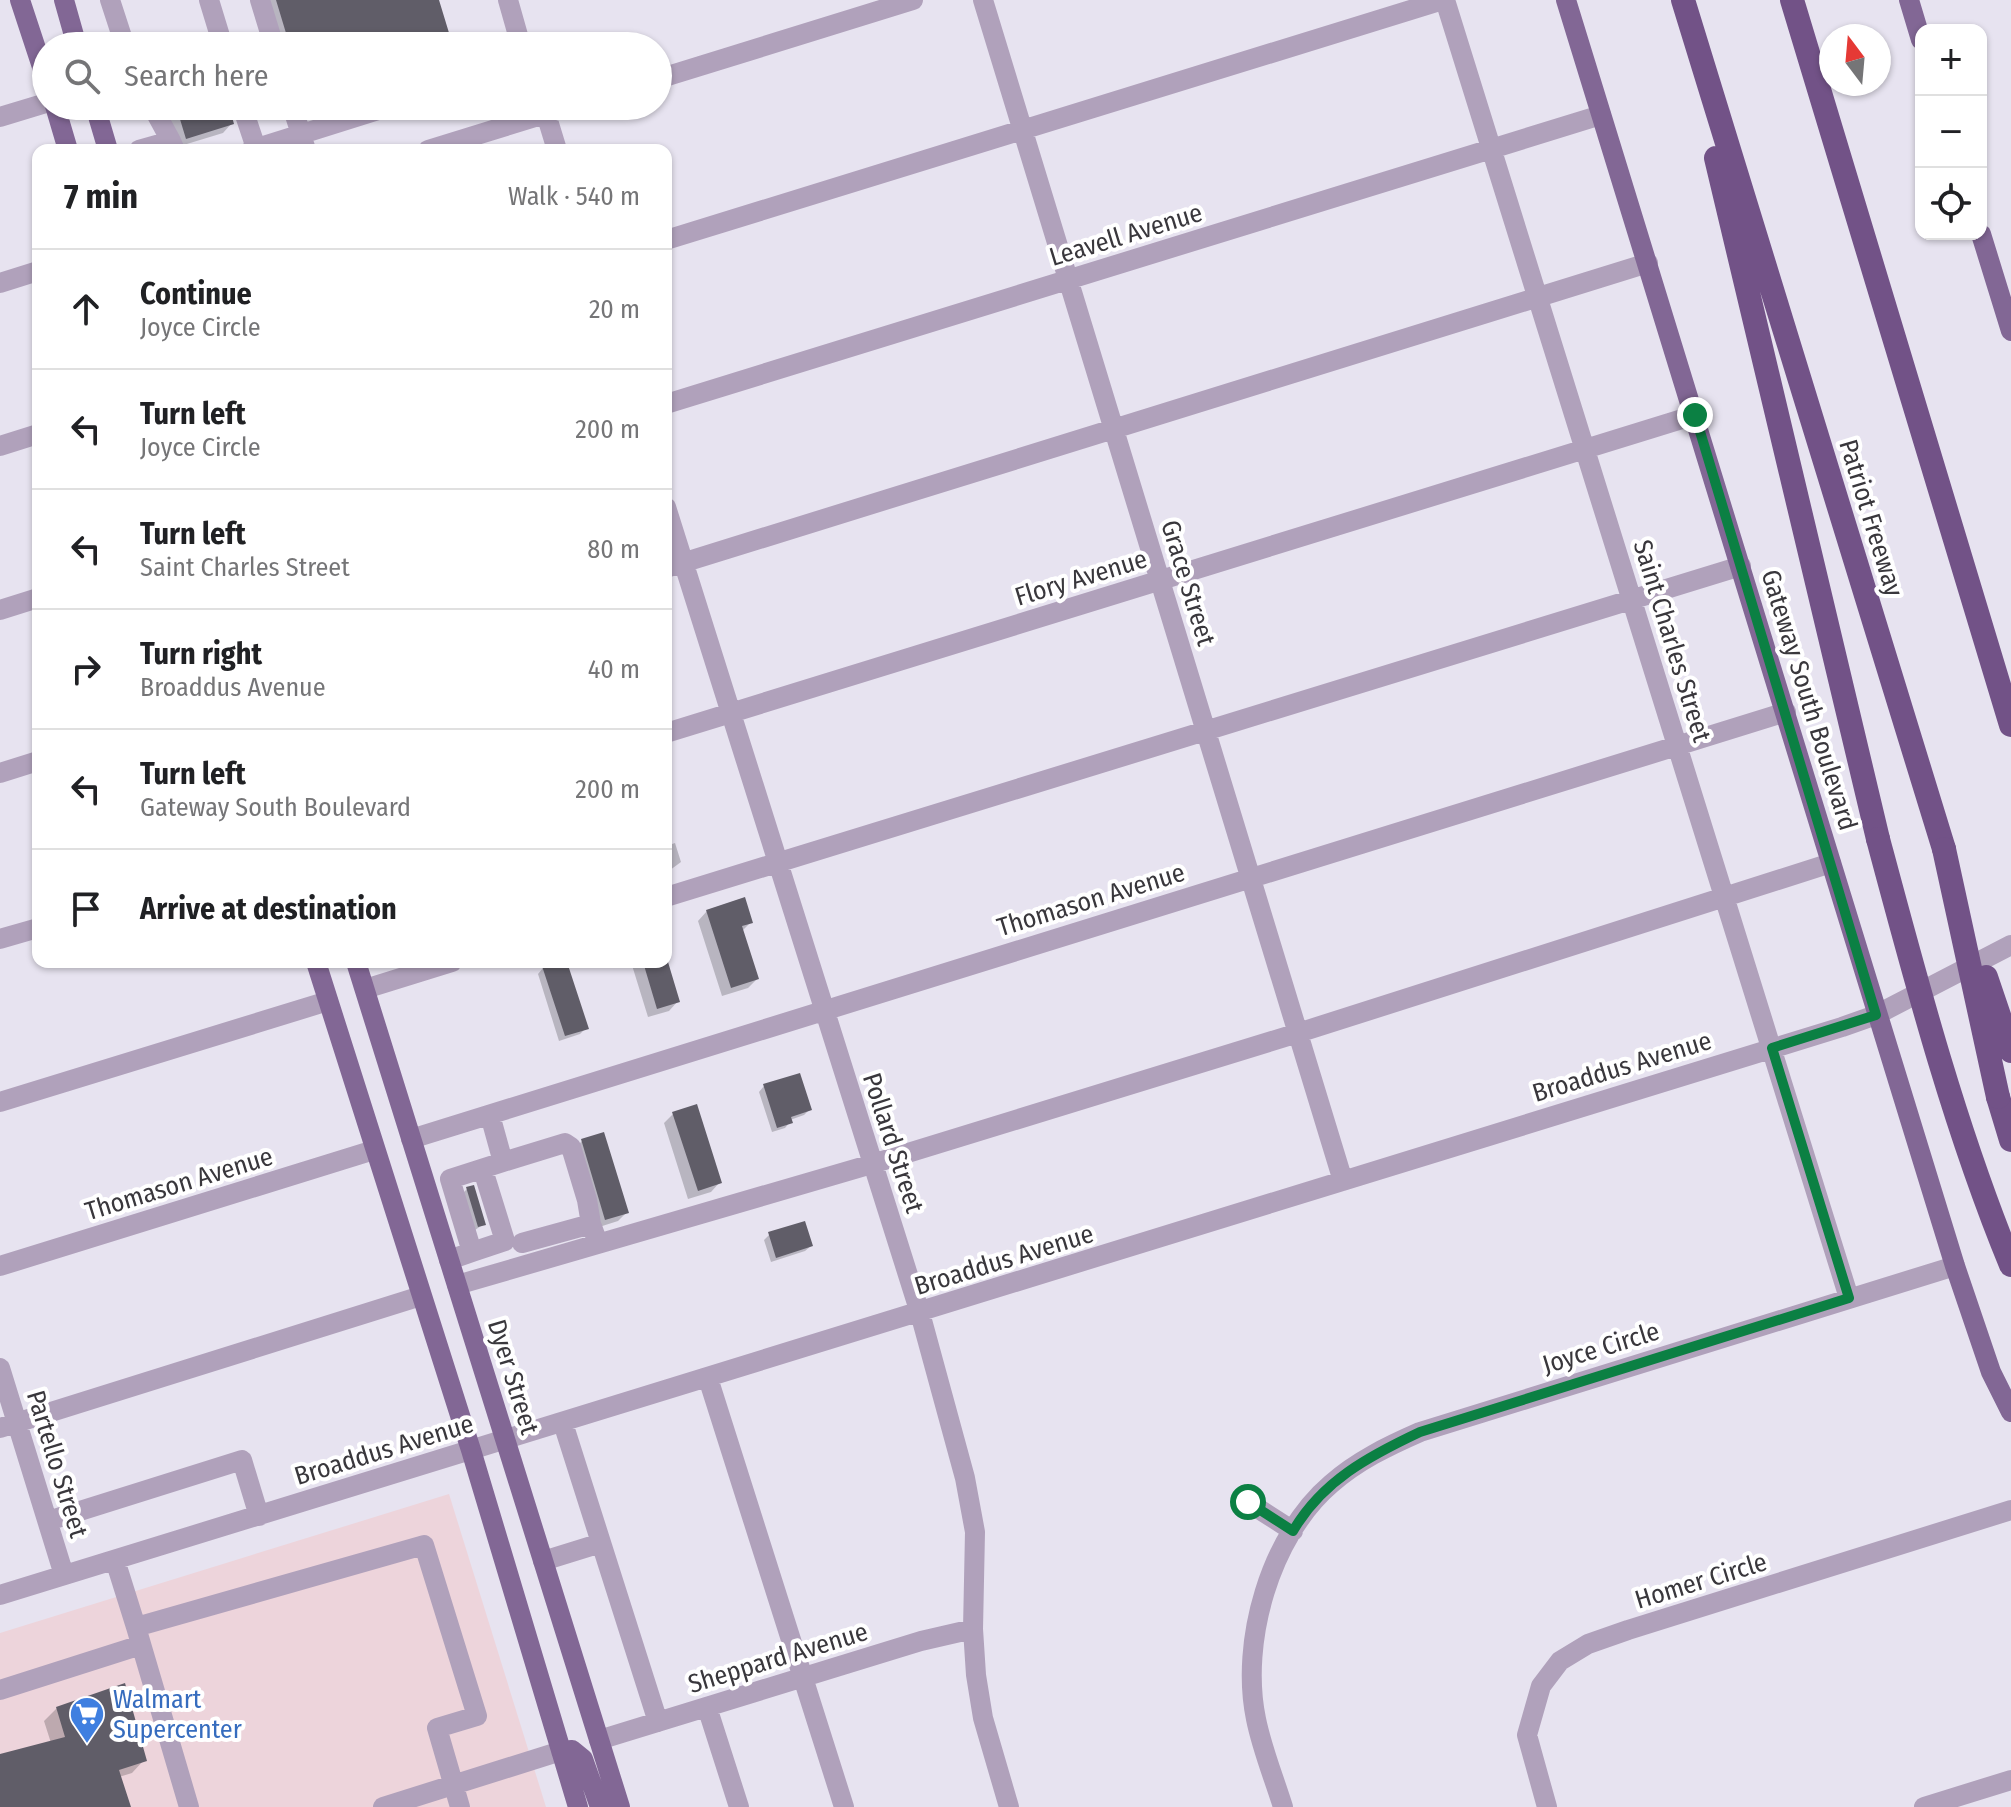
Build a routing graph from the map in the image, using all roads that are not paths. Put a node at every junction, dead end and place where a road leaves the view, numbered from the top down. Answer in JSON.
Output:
{"nodes":[{"id":1,"x":20,"y":0,"type":"edge"},
{"id":2,"x":110,"y":0,"type":"edge"},
{"id":3,"x":209,"y":0,"type":"edge"},
{"id":4,"x":260,"y":0,"type":"edge"},
{"id":5,"x":508,"y":0,"type":"edge"},
{"id":6,"x":913,"y":0,"type":"edge"},
{"id":7,"x":983,"y":0,"type":"edge"},
{"id":8,"x":1444,"y":0,"type":"edge"},
{"id":9,"x":1566,"y":0,"type":"edge"},
{"id":10,"x":1681,"y":0,"type":"edge"},
{"id":11,"x":1792,"y":0,"type":"edge"},
{"id":12,"x":1909,"y":0,"type":"edge"},
{"id":13,"x":66,"y":1,"type":"edge"},
{"id":14,"x":1916,"y":24,"type":"edge"},
{"id":15,"x":74,"y":32,"type":"edge"},
{"id":16,"x":120,"y":32,"type":"edge"},
{"id":17,"x":219,"y":32,"type":"edge"},
{"id":18,"x":270,"y":32,"type":"edge"},
{"id":19,"x":517,"y":32,"type":"edge"},
{"id":20,"x":32,"y":36,"type":"edge"},
{"id":21,"x":672,"y":75,"type":"edge"},
{"id":22,"x":32,"y":107,"type":"edge"},
{"id":23,"x":1601,"y":115,"type":"junction"},
{"id":24,"x":0,"y":117,"type":"edge"},
{"id":25,"x":59,"y":120,"type":"edge"},
{"id":26,"x":99,"y":120,"type":"edge"},
{"id":27,"x":159,"y":120,"type":"edge"},
{"id":28,"x":246,"y":120,"type":"edge"},
{"id":29,"x":297,"y":120,"type":"edge"},
{"id":30,"x":357,"y":120,"type":"edge"},
{"id":31,"x":517,"y":120,"type":"edge"},
{"id":32,"x":544,"y":120,"type":"edge"},
{"id":33,"x":1023,"y":130,"type":"junction"},
{"id":34,"x":304,"y":142,"type":"edge"},
{"id":35,"x":66,"y":144,"type":"edge"},
{"id":36,"x":106,"y":144,"type":"edge"},
{"id":37,"x":172,"y":144,"type":"edge"},
{"id":38,"x":252,"y":144,"type":"edge"},
{"id":39,"x":446,"y":144,"type":"edge"},
{"id":40,"x":554,"y":144,"type":"edge"},
{"id":41,"x":1491,"y":149,"type":"junction"},
{"id":42,"x":672,"y":238,"type":"edge"},
{"id":43,"x":1983,"y":240,"type":"edge"},
{"id":44,"x":1648,"y":263,"type":"junction"},
{"id":45,"x":32,"y":273,"type":"edge"},
{"id":46,"x":1068,"y":280,"type":"junction"},
{"id":47,"x":0,"y":283,"type":"edge"},
{"id":48,"x":1537,"y":298,"type":"junction"},
{"id":49,"x":2011,"y":331,"type":"edge"},
{"id":50,"x":672,"y":402,"type":"edge"},
{"id":51,"x":1695,"y":415,"type":"junction"},
{"id":52,"x":1114,"y":429,"type":"junction"},
{"id":53,"x":32,"y":436,"type":"edge"},
{"id":54,"x":0,"y":446,"type":"edge"},
{"id":55,"x":1585,"y":449,"type":"junction"},
{"id":56,"x":675,"y":565,"type":"edge"},
{"id":57,"x":1741,"y":566,"type":"junction"},
{"id":58,"x":1160,"y":580,"type":"junction"},
{"id":59,"x":32,"y":600,"type":"edge"},
{"id":60,"x":1632,"y":600,"type":"junction"},
{"id":61,"x":0,"y":610,"type":"edge"},
{"id":62,"x":1786,"y":712,"type":"junction"},
{"id":63,"x":733,"y":713,"type":"junction"},
{"id":64,"x":2011,"y":725,"type":"edge"},
{"id":65,"x":672,"y":731,"type":"edge"},
{"id":66,"x":1206,"y":731,"type":"junction"},
{"id":67,"x":1677,"y":746,"type":"junction"},
{"id":68,"x":32,"y":763,"type":"edge"},
{"id":69,"x":0,"y":773,"type":"edge"},
{"id":70,"x":1944,"y":849,"type":"junction"},
{"id":71,"x":778,"y":862,"type":"junction"},
{"id":72,"x":1831,"y":863,"type":"junction"},
{"id":73,"x":1251,"y":878,"type":"junction"},
{"id":74,"x":672,"y":895,"type":"edge"},
{"id":75,"x":1725,"y":897,"type":"junction"},
{"id":76,"x":32,"y":930,"type":"edge"},
{"id":77,"x":0,"y":939,"type":"edge"},
{"id":78,"x":2011,"y":945,"type":"edge"},
{"id":79,"x":318,"y":968,"type":"edge"},
{"id":80,"x":358,"y":968,"type":"edge"},
{"id":81,"x":433,"y":968,"type":"edge"},
{"id":82,"x":365,"y":989,"type":"junction"},
{"id":83,"x":328,"y":1001,"type":"junction"},
{"id":84,"x":824,"y":1011,"type":"junction"},
{"id":85,"x":1876,"y":1015,"type":"junction"},
{"id":86,"x":1298,"y":1033,"type":"junction"},
{"id":87,"x":1772,"y":1048,"type":"junction"},
{"id":88,"x":2011,"y":1051,"type":"edge"},
{"id":89,"x":0,"y":1102,"type":"edge"},
{"id":90,"x":490,"y":1115,"type":"junction"},
{"id":91,"x":411,"y":1139,"type":"junction"},
{"id":92,"x":2011,"y":1140,"type":"edge"},
{"id":93,"x":374,"y":1150,"type":"junction"},
{"id":94,"x":503,"y":1162,"type":"junction"},
{"id":95,"x":872,"y":1164,"type":"junction"},
{"id":96,"x":483,"y":1170,"type":"junction"},
{"id":97,"x":1343,"y":1181,"type":"junction"},
{"id":98,"x":456,"y":1200,"type":"junction"},
{"id":99,"x":433,"y":1208,"type":"junction"},
{"id":100,"x":595,"y":1234,"type":"junction"},
{"id":101,"x":514,"y":1242,"type":"junction"},
{"id":102,"x":472,"y":1252,"type":"junction"},
{"id":103,"x":449,"y":1260,"type":"junction"},
{"id":104,"x":529,"y":1264,"type":"junction"},
{"id":105,"x":2011,"y":1265,"type":"edge"},
{"id":106,"x":0,"y":1266,"type":"edge"},
{"id":107,"x":1955,"y":1266,"type":"junction"},
{"id":108,"x":457,"y":1285,"type":"junction"},
{"id":109,"x":421,"y":1296,"type":"junction"},
{"id":110,"x":1849,"y":1298,"type":"junction"},
{"id":111,"x":920,"y":1313,"type":"junction"},
{"id":112,"x":0,"y":1368,"type":"edge"},
{"id":113,"x":708,"y":1378,"type":"junction"},
{"id":114,"x":2011,"y":1412,"type":"edge"},
{"id":115,"x":563,"y":1423,"type":"junction"},
{"id":116,"x":8,"y":1425,"type":"edge"},
{"id":117,"x":505,"y":1440,"type":"junction"},
{"id":118,"x":471,"y":1450,"type":"junction"},
{"id":119,"x":1248,"y":1502,"type":"dead end"},
{"id":120,"x":2011,"y":1510,"type":"edge"},
{"id":121,"x":259,"y":1516,"type":"junction"},
{"id":122,"x":48,"y":1521,"type":"junction"},
{"id":123,"x":1293,"y":1531,"type":"junction"},
{"id":124,"x":601,"y":1543,"type":"junction"},
{"id":125,"x":115,"y":1560,"type":"junction"},
{"id":126,"x":543,"y":1561,"type":"junction"},
{"id":127,"x":64,"y":1575,"type":"junction"},
{"id":128,"x":0,"y":1595,"type":"edge"},
{"id":129,"x":973,"y":1629,"type":"junction"},
{"id":130,"x":138,"y":1636,"type":"junction"},
{"id":131,"x":803,"y":1677,"type":"junction"},
{"id":132,"x":0,"y":1690,"type":"edge"},
{"id":133,"x":707,"y":1707,"type":"junction"},
{"id":134,"x":658,"y":1722,"type":"junction"},
{"id":135,"x":599,"y":1740,"type":"junction"},
{"id":136,"x":561,"y":1751,"type":"junction"},
{"id":137,"x":2011,"y":1780,"type":"edge"},
{"id":138,"x":454,"y":1785,"type":"junction"},
{"id":139,"x":189,"y":1807,"type":"edge"},
{"id":140,"x":383,"y":1807,"type":"edge"},
{"id":141,"x":460,"y":1807,"type":"edge"},
{"id":142,"x":578,"y":1807,"type":"edge"},
{"id":143,"x":600,"y":1807,"type":"edge"},
{"id":144,"x":620,"y":1807,"type":"edge"},
{"id":145,"x":740,"y":1807,"type":"edge"},
{"id":146,"x":844,"y":1807,"type":"edge"},
{"id":147,"x":1009,"y":1807,"type":"edge"},
{"id":148,"x":1283,"y":1807,"type":"edge"},
{"id":149,"x":1547,"y":1807,"type":"edge"},
{"id":150,"x":1924,"y":1807,"type":"edge"}],
"edges":[{"from":1,"to":20,"type":"main road"},
{"from":2,"to":16,"type":"street"},
{"from":3,"to":17,"type":"street"},
{"from":4,"to":18,"type":"street"},
{"from":5,"to":19,"type":"street"},
{"from":6,"to":21,"type":"street"},
{"from":7,"to":33,"type":"street","name":"Grace Street"},
{"from":8,"to":33,"type":"street"},
{"from":8,"to":41,"type":"street","name":"Saint Charles Street"},
{"from":9,"to":23,"type":"main road","name":"Gateway South Boulevard"},
{"from":10,"to":70,"type":"highway","name":"Patriot Freeway"},
{"from":10,"to":105,"type":"highway","bridge":true},
{"from":11,"to":64,"type":"highway"},
{"from":12,"to":14,"type":"main road"},
{"from":13,"to":15,"type":"main road"},
{"from":22,"to":24,"type":"street"},
{"from":23,"to":41,"type":"street","name":"Leavell Avenue"},
{"from":23,"to":44,"type":"main road","name":"Gateway South Boulevard"},
{"from":25,"to":35,"type":"main road"},
{"from":26,"to":36,"type":"main road"},
{"from":27,"to":37,"type":"street"},
{"from":28,"to":38,"type":"street"},
{"from":29,"to":34,"type":"street"},
{"from":30,"to":34,"type":"street"},
{"from":31,"to":39,"type":"street"},
{"from":32,"to":40,"type":"street"},
{"from":33,"to":42,"type":"street"},
{"from":33,"to":46,"type":"street","name":"Grace Street"},
{"from":41,"to":46,"type":"street","name":"Leavell Avenue"},
{"from":41,"to":48,"type":"street","name":"Saint Charles Street"},
{"from":43,"to":49,"type":"main road"},
{"from":44,"to":48,"type":"street"},
{"from":44,"to":51,"type":"main road","name":"Gateway South Boulevard"},
{"from":45,"to":47,"type":"street"},
{"from":46,"to":50,"type":"street","name":"Leavell Avenue"},
{"from":46,"to":52,"type":"street","name":"Grace Street"},
{"from":48,"to":52,"type":"street"},
{"from":48,"to":55,"type":"street","name":"Saint Charles Street"},
{"from":51,"to":55,"type":"street","name":"Flory Avenue"},
{"from":51,"to":57,"type":"main road","name":"Gateway South Boulevard"},
{"from":52,"to":56,"type":"street"},
{"from":52,"to":58,"type":"street","name":"Grace Street"},
{"from":53,"to":54,"type":"street"},
{"from":55,"to":58,"type":"street","name":"Flory Avenue"},
{"from":55,"to":60,"type":"street","name":"Saint Charles Street"},
{"from":56,"to":63,"type":"street","name":"Pollard Street"},
{"from":57,"to":60,"type":"street"},
{"from":57,"to":62,"type":"main road","name":"Gateway South Boulevard"},
{"from":58,"to":63,"type":"street","name":"Flory Avenue"},
{"from":58,"to":66,"type":"street","name":"Grace Street"},
{"from":59,"to":61,"type":"street"},
{"from":60,"to":66,"type":"street"},
{"from":60,"to":67,"type":"street","name":"Saint Charles Street"},
{"from":62,"to":67,"type":"street","name":"Thomason Avenue"},
{"from":62,"to":72,"type":"main road","name":"Gateway South Boulevard"},
{"from":63,"to":65,"type":"street","name":"Flory Avenue"},
{"from":63,"to":71,"type":"street","name":"Pollard Street"},
{"from":66,"to":71,"type":"street"},
{"from":66,"to":73,"type":"street","name":"Grace Street"},
{"from":67,"to":73,"type":"street","name":"Thomason Avenue"},
{"from":67,"to":75,"type":"street","name":"Saint Charles Street"},
{"from":68,"to":69,"type":"street"},
{"from":70,"to":88,"type":"highway","name":"Patriot Freeway","bridge":true},
{"from":70,"to":92,"type":"highway","bridge":true},
{"from":71,"to":74,"type":"street"},
{"from":71,"to":84,"type":"street","name":"Pollard Street"},
{"from":72,"to":75,"type":"street"},
{"from":72,"to":85,"type":"main road","name":"Gateway South Boulevard"},
{"from":73,"to":84,"type":"street","name":"Thomason Avenue"},
{"from":73,"to":86,"type":"street","name":"Grace Street"},
{"from":75,"to":86,"type":"street"},
{"from":75,"to":87,"type":"street","name":"Saint Charles Street"},
{"from":76,"to":77,"type":"street"},
{"from":78,"to":85,"type":"street","name":"Broaddus Avenue"},
{"from":79,"to":83,"type":"main road"},
{"from":80,"to":82,"type":"main road","name":"Dyer Street"},
{"from":81,"to":82,"type":"street"},
{"from":82,"to":91,"type":"main road","name":"Dyer Street"},
{"from":83,"to":89,"type":"street"},
{"from":83,"to":93,"type":"main road"},
{"from":84,"to":90,"type":"street","name":"Thomason Avenue"},
{"from":84,"to":95,"type":"street","name":"Pollard Street"},
{"from":85,"to":87,"type":"street","name":"Broaddus Avenue"},
{"from":85,"to":107,"type":"main road","name":"Gateway South Boulevard"},
{"from":86,"to":95,"type":"street"},
{"from":86,"to":97,"type":"street","name":"Grace Street"},
{"from":87,"to":97,"type":"street","name":"Broaddus Avenue"},
{"from":87,"to":110,"type":"street","name":"Saint Charles Street"},
{"from":90,"to":91,"type":"street","name":"Thomason Avenue"},
{"from":90,"to":94,"type":"street"},
{"from":91,"to":99,"type":"main road","name":"Dyer Street"},
{"from":93,"to":106,"type":"street","name":"Thomason Avenue"},
{"from":93,"to":109,"type":"main road"},
{"from":94,"to":96,"type":"street"},
{"from":94,"to":100,"type":"street"},
{"from":95,"to":100,"type":"street"},
{"from":95,"to":111,"type":"street","name":"Pollard Street"},
{"from":96,"to":98,"type":"street"},
{"from":96,"to":101,"type":"street"},
{"from":97,"to":111,"type":"street","name":"Broaddus Avenue"},
{"from":98,"to":99,"type":"street"},
{"from":98,"to":102,"type":"street"},
{"from":99,"to":103,"type":"main road","name":"Dyer Street"},
{"from":100,"to":101,"type":"street"},
{"from":100,"to":104,"type":"street"},
{"from":101,"to":102,"type":"street"},
{"from":101,"to":104,"type":"street"},
{"from":102,"to":103,"type":"street"},
{"from":103,"to":108,"type":"main road","name":"Dyer Street"},
{"from":104,"to":108,"type":"street"},
{"from":107,"to":110,"type":"street","name":"Joyce Circle"},
{"from":107,"to":114,"type":"main road","name":"Gateway South Boulevard"},
{"from":108,"to":117,"type":"main road","name":"Dyer Street"},
{"from":109,"to":116,"type":"street"},
{"from":109,"to":118,"type":"main road"},
{"from":110,"to":123,"type":"street","name":"Joyce Circle"},
{"from":111,"to":113,"type":"street","name":"Broaddus Avenue"},
{"from":111,"to":129,"type":"street","name":"Pollard Street"},
{"from":112,"to":116,"type":"street","name":"Partello Street"},
{"from":113,"to":115,"type":"street","name":"Broaddus Avenue"},
{"from":113,"to":131,"type":"street"},
{"from":115,"to":117,"type":"street","name":"Broaddus Avenue"},
{"from":115,"to":124,"type":"street"},
{"from":116,"to":122,"type":"street","name":"Partello Street"},
{"from":117,"to":118,"type":"street","name":"Broaddus Avenue"},
{"from":117,"to":126,"type":"main road","name":"Dyer Street"},
{"from":118,"to":121,"type":"street","name":"Broaddus Avenue"},
{"from":118,"to":136,"type":"main road"},
{"from":119,"to":123,"type":"street"},
{"from":120,"to":149,"type":"street","name":"Homer Circle"},
{"from":121,"to":122,"type":"street"},
{"from":121,"to":125,"type":"street","name":"Broaddus Avenue"},
{"from":122,"to":127,"type":"street","name":"Partello Street"},
{"from":123,"to":148,"type":"street","name":"Joyce Circle"},
{"from":124,"to":126,"type":"street"},
{"from":124,"to":134,"type":"street"},
{"from":125,"to":127,"type":"street","name":"Broaddus Avenue"},
{"from":125,"to":130,"type":"street"},
{"from":126,"to":135,"type":"main road","name":"Dyer Street"},
{"from":127,"to":128,"type":"street","name":"Broaddus Avenue"},
{"from":129,"to":131,"type":"street","name":"Sheppard Avenue"},
{"from":129,"to":147,"type":"street","name":"Pollard Street"},
{"from":130,"to":132,"type":"street"},
{"from":130,"to":138,"type":"street"},
{"from":130,"to":139,"type":"street"},
{"from":131,"to":133,"type":"street","name":"Sheppard Avenue"},
{"from":131,"to":146,"type":"street"},
{"from":133,"to":134,"type":"street","name":"Sheppard Avenue"},
{"from":133,"to":145,"type":"street"},
{"from":134,"to":135,"type":"street","name":"Sheppard Avenue"},
{"from":135,"to":144,"type":"main road","name":"Dyer Street"},
{"from":136,"to":138,"type":"street"},
{"from":136,"to":142,"type":"main road"},
{"from":136,"to":143,"type":"main road"},
{"from":137,"to":150,"type":"street"},
{"from":138,"to":140,"type":"street"},
{"from":138,"to":141,"type":"street"}]}
